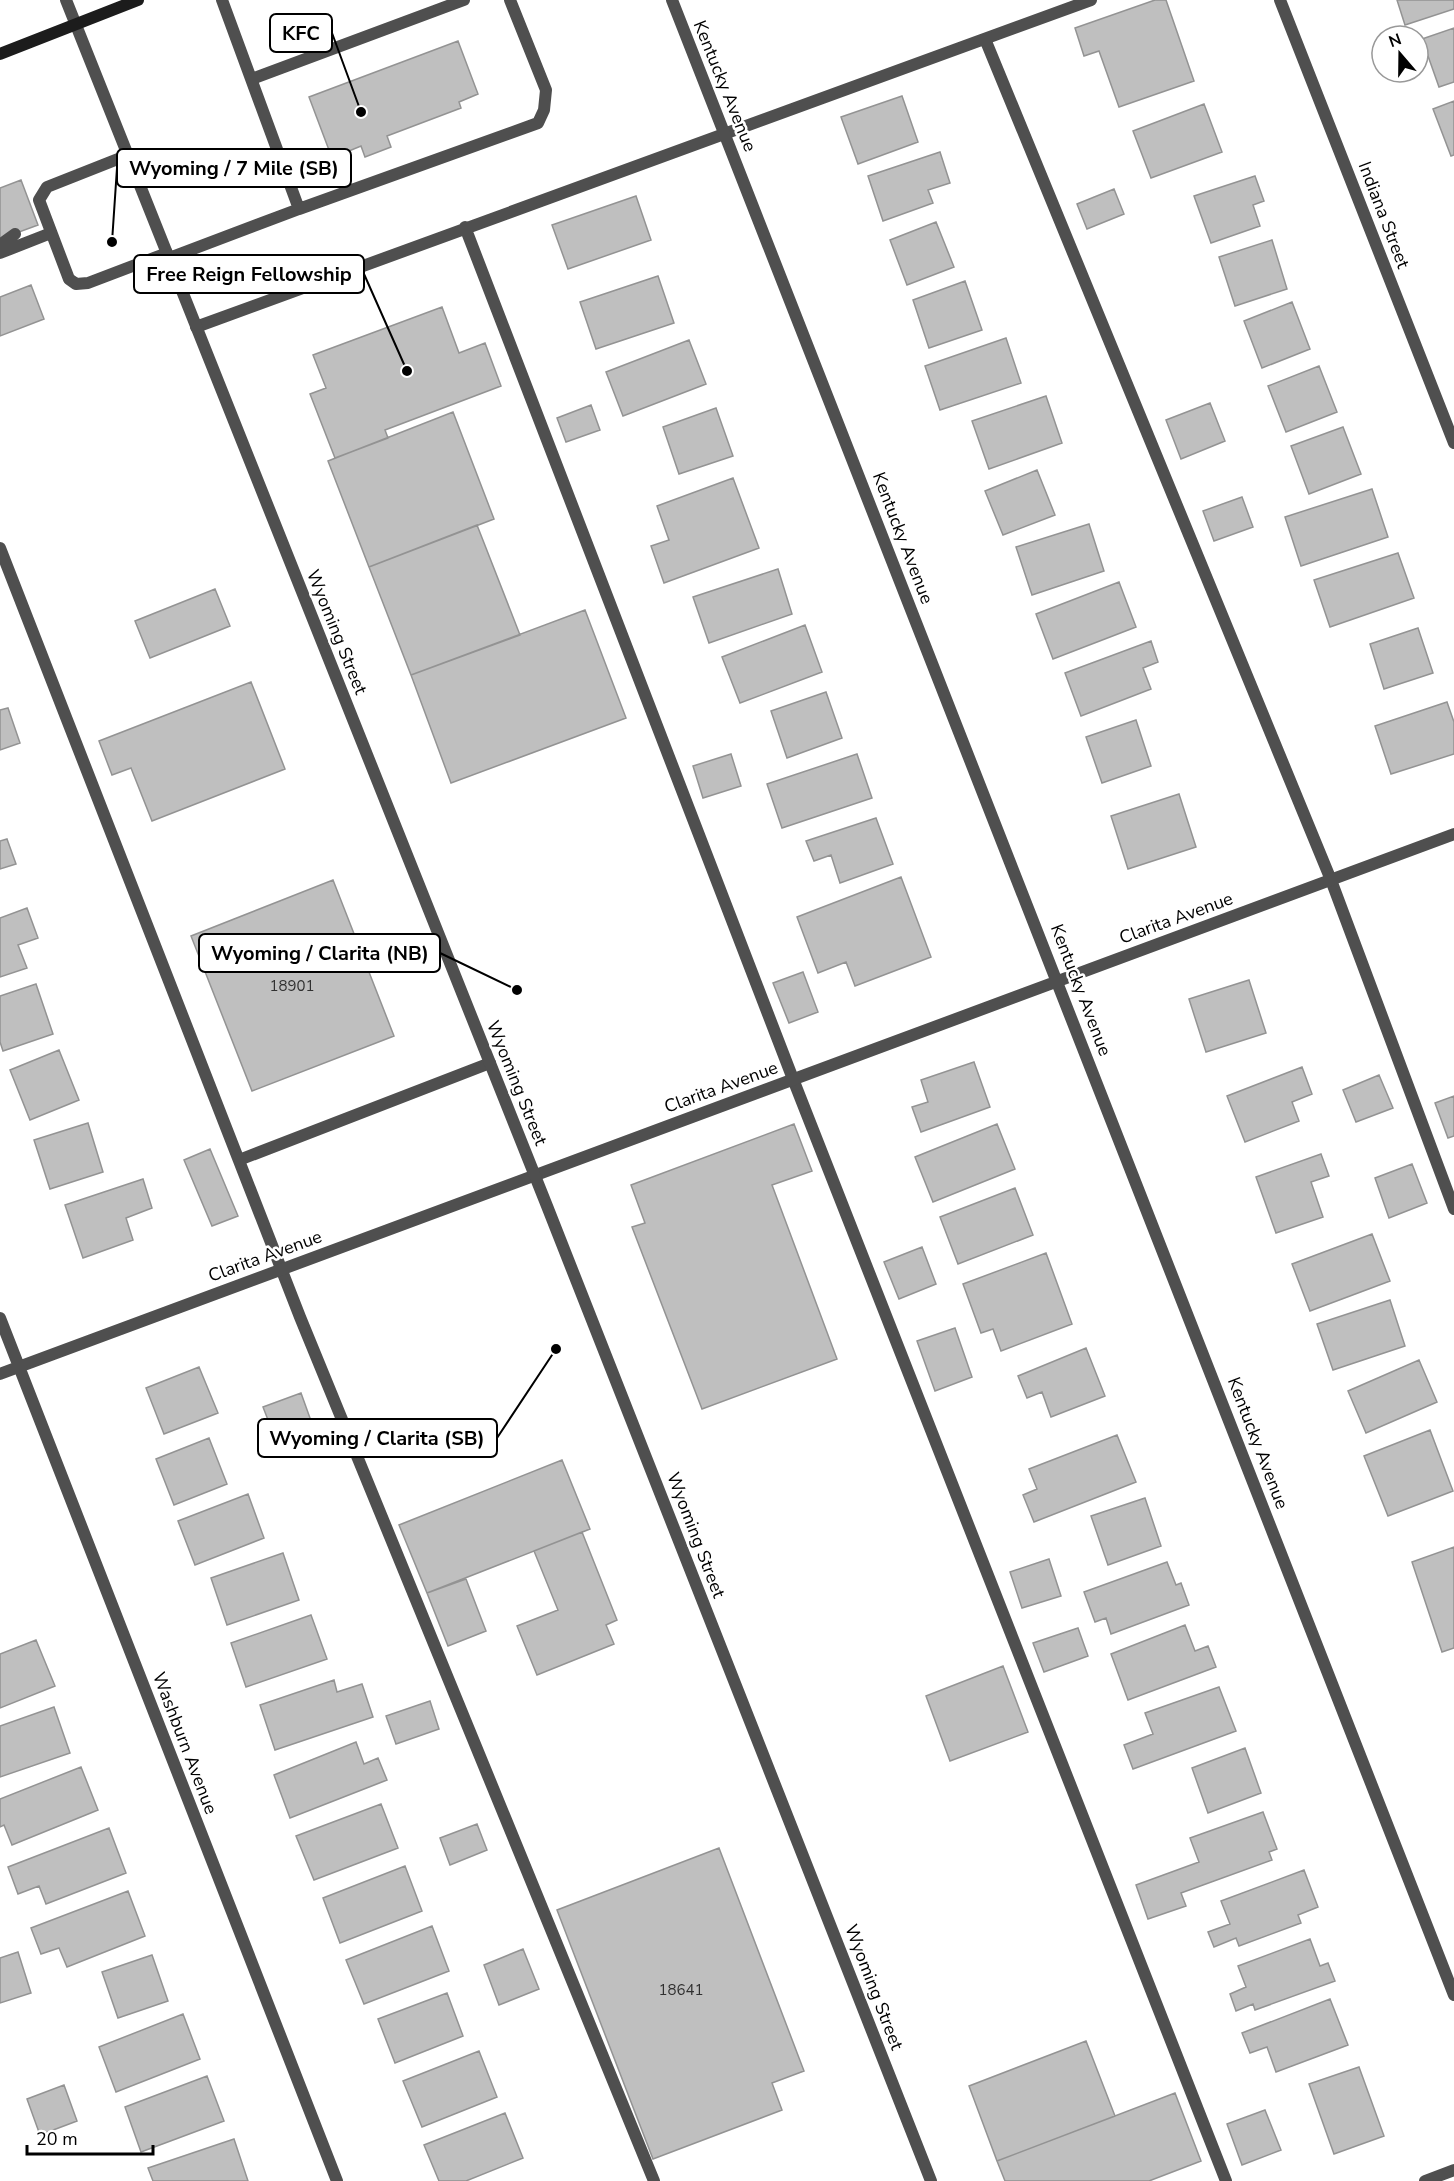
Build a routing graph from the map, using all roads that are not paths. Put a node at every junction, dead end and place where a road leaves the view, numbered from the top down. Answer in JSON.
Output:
{"nodes":[{"id":1,"x":66,"y":0,"type":"edge"},
{"id":2,"x":138,"y":0,"type":"edge"},
{"id":3,"x":222,"y":0,"type":"edge"},
{"id":4,"x":464,"y":0,"type":"edge"},
{"id":5,"x":510,"y":0,"type":"edge"},
{"id":6,"x":672,"y":0,"type":"edge"},
{"id":7,"x":1091,"y":0,"type":"edge"},
{"id":8,"x":1280,"y":0,"type":"edge"},
{"id":9,"x":76,"y":25,"type":"junction"},
{"id":10,"x":985,"y":39,"type":"junction"},
{"id":11,"x":0,"y":54,"type":"edge"},
{"id":12,"x":252,"y":79,"type":"junction"},
{"id":13,"x":725,"y":134,"type":"junction"},
{"id":14,"x":128,"y":155,"type":"junction"},
{"id":15,"x":299,"y":209,"type":"junction"},
{"id":16,"x":465,"y":227,"type":"junction"},
{"id":17,"x":51,"y":232,"type":"junction"},
{"id":18,"x":15,"y":234,"type":"dead end"},
{"id":19,"x":0,"y":245,"type":"edge"},
{"id":20,"x":0,"y":253,"type":"edge"},
{"id":21,"x":168,"y":255,"type":"junction"},
{"id":22,"x":196,"y":327,"type":"junction"},
{"id":23,"x":1454,"y":443,"type":"edge"},
{"id":24,"x":0,"y":548,"type":"edge"},
{"id":25,"x":1454,"y":834,"type":"edge"},
{"id":26,"x":1331,"y":880,"type":"junction"},
{"id":27,"x":1059,"y":981,"type":"junction"},
{"id":28,"x":490,"y":1063,"type":"junction"},
{"id":29,"x":793,"y":1079,"type":"junction"},
{"id":30,"x":239,"y":1160,"type":"junction"},
{"id":31,"x":535,"y":1175,"type":"junction"},
{"id":32,"x":1454,"y":1209,"type":"edge"},
{"id":33,"x":281,"y":1269,"type":"junction"},
{"id":34,"x":0,"y":1318,"type":"edge"},
{"id":35,"x":19,"y":1366,"type":"junction"},
{"id":36,"x":0,"y":1374,"type":"edge"},
{"id":37,"x":1454,"y":1995,"type":"edge"},
{"id":38,"x":1454,"y":2170,"type":"edge"},
{"id":39,"x":337,"y":2181,"type":"edge"},
{"id":40,"x":654,"y":2181,"type":"edge"},
{"id":41,"x":931,"y":2181,"type":"edge"},
{"id":42,"x":1226,"y":2181,"type":"edge"},
{"id":43,"x":1425,"y":2181,"type":"edge"}],
"edges":[{"from":1,"to":9,"type":"street","name":"Wyoming Street"},
{"from":2,"to":9,"type":"main road"},
{"from":3,"to":12,"type":"street"},
{"from":4,"to":12,"type":"street"},
{"from":5,"to":15,"type":"street"},
{"from":6,"to":13,"type":"street","name":"Kentucky Avenue"},
{"from":7,"to":10,"type":"street"},
{"from":8,"to":23,"type":"street","name":"Indiana Street"},
{"from":9,"to":11,"type":"main road"},
{"from":9,"to":14,"type":"street","name":"Wyoming Street"},
{"from":10,"to":13,"type":"street"},
{"from":10,"to":26,"type":"street"},
{"from":12,"to":15,"type":"street"},
{"from":13,"to":16,"type":"street"},
{"from":13,"to":27,"type":"street","name":"Kentucky Avenue"},
{"from":14,"to":17,"type":"street"},
{"from":14,"to":21,"type":"street","name":"Wyoming Street"},
{"from":15,"to":21,"type":"street"},
{"from":16,"to":22,"type":"street"},
{"from":16,"to":29,"type":"street"},
{"from":17,"to":20,"type":"street"},
{"from":17,"to":21,"type":"street"},
{"from":18,"to":19,"type":"street"},
{"from":21,"to":22,"type":"street","name":"Wyoming Street"},
{"from":22,"to":28,"type":"street","name":"Wyoming Street"},
{"from":24,"to":30,"type":"street"},
{"from":25,"to":26,"type":"street","name":"Clarita Avenue"},
{"from":26,"to":27,"type":"street","name":"Clarita Avenue"},
{"from":26,"to":32,"type":"street"},
{"from":27,"to":29,"type":"street","name":"Clarita Avenue"},
{"from":27,"to":37,"type":"street","name":"Kentucky Avenue"},
{"from":28,"to":30,"type":"street"},
{"from":28,"to":31,"type":"street","name":"Wyoming Street"},
{"from":29,"to":31,"type":"street","name":"Clarita Avenue"},
{"from":29,"to":42,"type":"street"},
{"from":30,"to":33,"type":"street"},
{"from":31,"to":33,"type":"street","name":"Clarita Avenue"},
{"from":31,"to":41,"type":"street","name":"Wyoming Street"},
{"from":33,"to":35,"type":"street","name":"Clarita Avenue"},
{"from":33,"to":40,"type":"street"},
{"from":34,"to":35,"type":"street","name":"Washburn Avenue"},
{"from":35,"to":36,"type":"street","name":"Clarita Avenue"},
{"from":35,"to":39,"type":"street","name":"Washburn Avenue"},
{"from":38,"to":43,"type":"street"}]}
